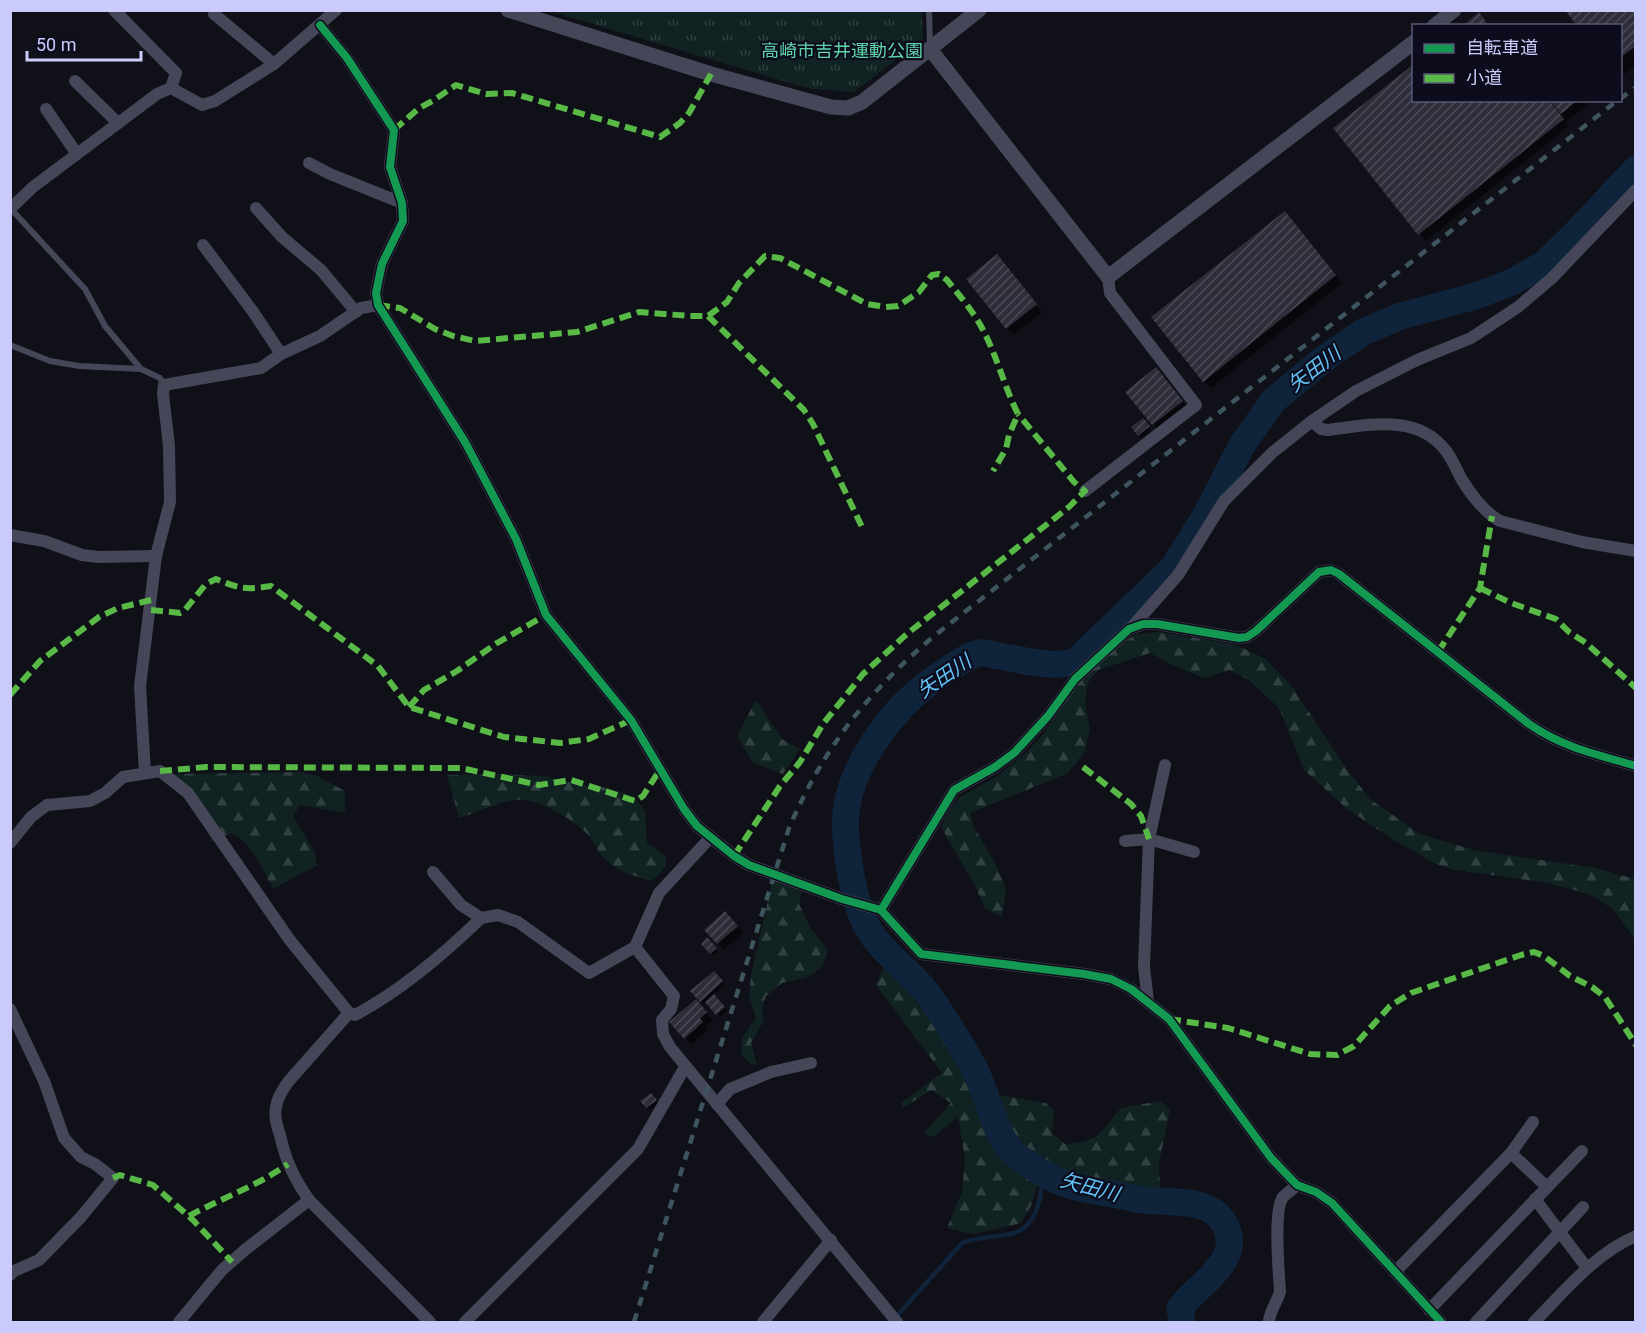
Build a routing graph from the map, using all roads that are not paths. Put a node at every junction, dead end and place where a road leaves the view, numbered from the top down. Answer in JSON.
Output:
{"nodes":[{"id":1,"x":114,"y":10,"type":"edge"},
{"id":2,"x":336,"y":10,"type":"edge"},
{"id":3,"x":508,"y":10,"type":"edge"},
{"id":4,"x":929,"y":10,"type":"edge"},
{"id":5,"x":979,"y":10,"type":"edge"},
{"id":6,"x":1454,"y":10,"type":"edge"},
{"id":7,"x":214,"y":14,"type":"dead end"},
{"id":8,"x":1436,"y":24,"type":"edge"},
{"id":9,"x":320,"y":25,"type":"junction"},
{"id":10,"x":1412,"y":43,"type":"edge"},
{"id":11,"x":930,"y":49,"type":"junction"},
{"id":12,"x":274,"y":64,"type":"junction"},
{"id":13,"x":75,"y":81,"type":"dead end"},
{"id":14,"x":171,"y":88,"type":"junction"},
{"id":15,"x":46,"y":109,"type":"dead end"},
{"id":16,"x":118,"y":123,"type":"junction"},
{"id":17,"x":77,"y":154,"type":"junction"},
{"id":18,"x":309,"y":163,"type":"dead end"},
{"id":19,"x":1635,"y":190,"type":"edge"},
{"id":20,"x":402,"y":203,"type":"junction"},
{"id":21,"x":256,"y":208,"type":"dead end"},
{"id":22,"x":11,"y":209,"type":"edge"},
{"id":23,"x":203,"y":245,"type":"dead end"},
{"id":24,"x":1108,"y":277,"type":"junction"},
{"id":25,"x":378,"y":305,"type":"junction"},
{"id":26,"x":356,"y":312,"type":"junction"},
{"id":27,"x":10,"y":345,"type":"edge"},
{"id":28,"x":281,"y":354,"type":"junction"},
{"id":29,"x":141,"y":369,"type":"junction"},
{"id":30,"x":164,"y":385,"type":"junction"},
{"id":31,"x":1312,"y":421,"type":"junction"},
{"id":32,"x":1085,"y":491,"type":"dead end"},
{"id":33,"x":10,"y":535,"type":"edge"},
{"id":34,"x":1635,"y":551,"type":"edge"},
{"id":35,"x":156,"y":556,"type":"junction"},
{"id":36,"x":1130,"y":629,"type":"junction"},
{"id":37,"x":1165,"y":765,"type":"dead end"},
{"id":38,"x":1635,"y":766,"type":"edge"},
{"id":39,"x":145,"y":773,"type":"junction"},
{"id":40,"x":710,"y":838,"type":"junction"},
{"id":41,"x":1149,"y":839,"type":"junction"},
{"id":42,"x":1125,"y":841,"type":"dead end"},
{"id":43,"x":10,"y":843,"type":"edge"},
{"id":44,"x":1194,"y":852,"type":"dead end"},
{"id":45,"x":433,"y":872,"type":"dead end"},
{"id":46,"x":877,"y":909,"type":"junction"},
{"id":47,"x":481,"y":918,"type":"junction"},
{"id":48,"x":635,"y":947,"type":"junction"},
{"id":49,"x":1148,"y":1002,"type":"junction"},
{"id":50,"x":10,"y":1010,"type":"edge"},
{"id":51,"x":349,"y":1013,"type":"junction"},
{"id":52,"x":811,"y":1063,"type":"dead end"},
{"id":53,"x":686,"y":1067,"type":"junction"},
{"id":54,"x":717,"y":1104,"type":"junction"},
{"id":55,"x":1533,"y":1122,"type":"dead end"},
{"id":56,"x":1582,"y":1150,"type":"dead end"},
{"id":57,"x":1511,"y":1154,"type":"junction"},
{"id":58,"x":1297,"y":1185,"type":"junction"},
{"id":59,"x":1547,"y":1187,"type":"junction"},
{"id":60,"x":1535,"y":1199,"type":"junction"},
{"id":61,"x":309,"y":1200,"type":"junction"},
{"id":62,"x":1583,"y":1208,"type":"dead end"},
{"id":63,"x":1560,"y":1232,"type":"junction"},
{"id":64,"x":1635,"y":1236,"type":"edge"},
{"id":65,"x":831,"y":1240,"type":"junction"},
{"id":66,"x":1587,"y":1268,"type":"junction"},
{"id":67,"x":1395,"y":1272,"type":"junction"},
{"id":68,"x":10,"y":1275,"type":"edge"},
{"id":69,"x":1429,"y":1310,"type":"junction"},
{"id":70,"x":178,"y":1323,"type":"edge"},
{"id":71,"x":430,"y":1323,"type":"edge"},
{"id":72,"x":465,"y":1323,"type":"edge"},
{"id":73,"x":763,"y":1323,"type":"edge"},
{"id":74,"x":897,"y":1323,"type":"edge"},
{"id":75,"x":1269,"y":1323,"type":"edge"},
{"id":76,"x":1441,"y":1323,"type":"edge"},
{"id":77,"x":1476,"y":1323,"type":"edge"},
{"id":78,"x":1534,"y":1323,"type":"edge"}],
"edges":[{"from":1,"to":14,"type":"street"},
{"from":2,"to":9,"type":"street"},
{"from":3,"to":11,"type":"street"},
{"from":4,"to":11,"type":"lane"},
{"from":5,"to":11,"type":"street"},
{"from":6,"to":8,"type":"street"},
{"from":7,"to":12,"type":"street"},
{"from":9,"to":12,"type":"street"},
{"from":9,"to":20,"type":"street"},
{"from":10,"to":24,"type":"street"},
{"from":11,"to":24,"type":"street"},
{"from":12,"to":14,"type":"street"},
{"from":13,"to":16,"type":"street"},
{"from":14,"to":16,"type":"street"},
{"from":15,"to":17,"type":"street"},
{"from":16,"to":17,"type":"street"},
{"from":17,"to":22,"type":"street"},
{"from":18,"to":20,"type":"street"},
{"from":19,"to":31,"type":"street"},
{"from":20,"to":25,"type":"street"},
{"from":21,"to":26,"type":"street"},
{"from":22,"to":29,"type":"lane"},
{"from":23,"to":28,"type":"street"},
{"from":24,"to":32,"type":"street"},
{"from":25,"to":26,"type":"street"},
{"from":25,"to":40,"type":"street"},
{"from":26,"to":28,"type":"street"},
{"from":27,"to":29,"type":"lane"},
{"from":28,"to":30,"type":"street"},
{"from":29,"to":30,"type":"lane"},
{"from":30,"to":35,"type":"street"},
{"from":31,"to":34,"type":"street"},
{"from":31,"to":36,"type":"street"},
{"from":33,"to":35,"type":"street"},
{"from":35,"to":39,"type":"street"},
{"from":36,"to":38,"type":"street"},
{"from":36,"to":46,"type":"street"},
{"from":37,"to":41,"type":"street"},
{"from":39,"to":43,"type":"street"},
{"from":39,"to":51,"type":"street"},
{"from":40,"to":46,"type":"street"},
{"from":40,"to":48,"type":"street"},
{"from":41,"to":42,"type":"street"},
{"from":41,"to":44,"type":"street"},
{"from":41,"to":49,"type":"street"},
{"from":45,"to":47,"type":"street"},
{"from":46,"to":49,"type":"street"},
{"from":47,"to":48,"type":"street"},
{"from":47,"to":51,"type":"street"},
{"from":48,"to":53,"type":"street"},
{"from":49,"to":58,"type":"street"},
{"from":50,"to":68,"type":"street"},
{"from":51,"to":61,"type":"street"},
{"from":52,"to":54,"type":"street"},
{"from":53,"to":54,"type":"street"},
{"from":53,"to":72,"type":"street"},
{"from":54,"to":65,"type":"street"},
{"from":55,"to":57,"type":"street"},
{"from":56,"to":59,"type":"street"},
{"from":57,"to":59,"type":"street"},
{"from":57,"to":67,"type":"street"},
{"from":58,"to":67,"type":"street"},
{"from":58,"to":75,"type":"street"},
{"from":59,"to":60,"type":"street"},
{"from":60,"to":63,"type":"street"},
{"from":60,"to":69,"type":"street"},
{"from":61,"to":70,"type":"street"},
{"from":61,"to":71,"type":"street"},
{"from":62,"to":63,"type":"street"},
{"from":63,"to":66,"type":"street"},
{"from":63,"to":77,"type":"street"},
{"from":64,"to":66,"type":"street"},
{"from":65,"to":73,"type":"street"},
{"from":65,"to":74,"type":"street"},
{"from":66,"to":78,"type":"street"},
{"from":67,"to":69,"type":"street"},
{"from":69,"to":76,"type":"street"}]}
